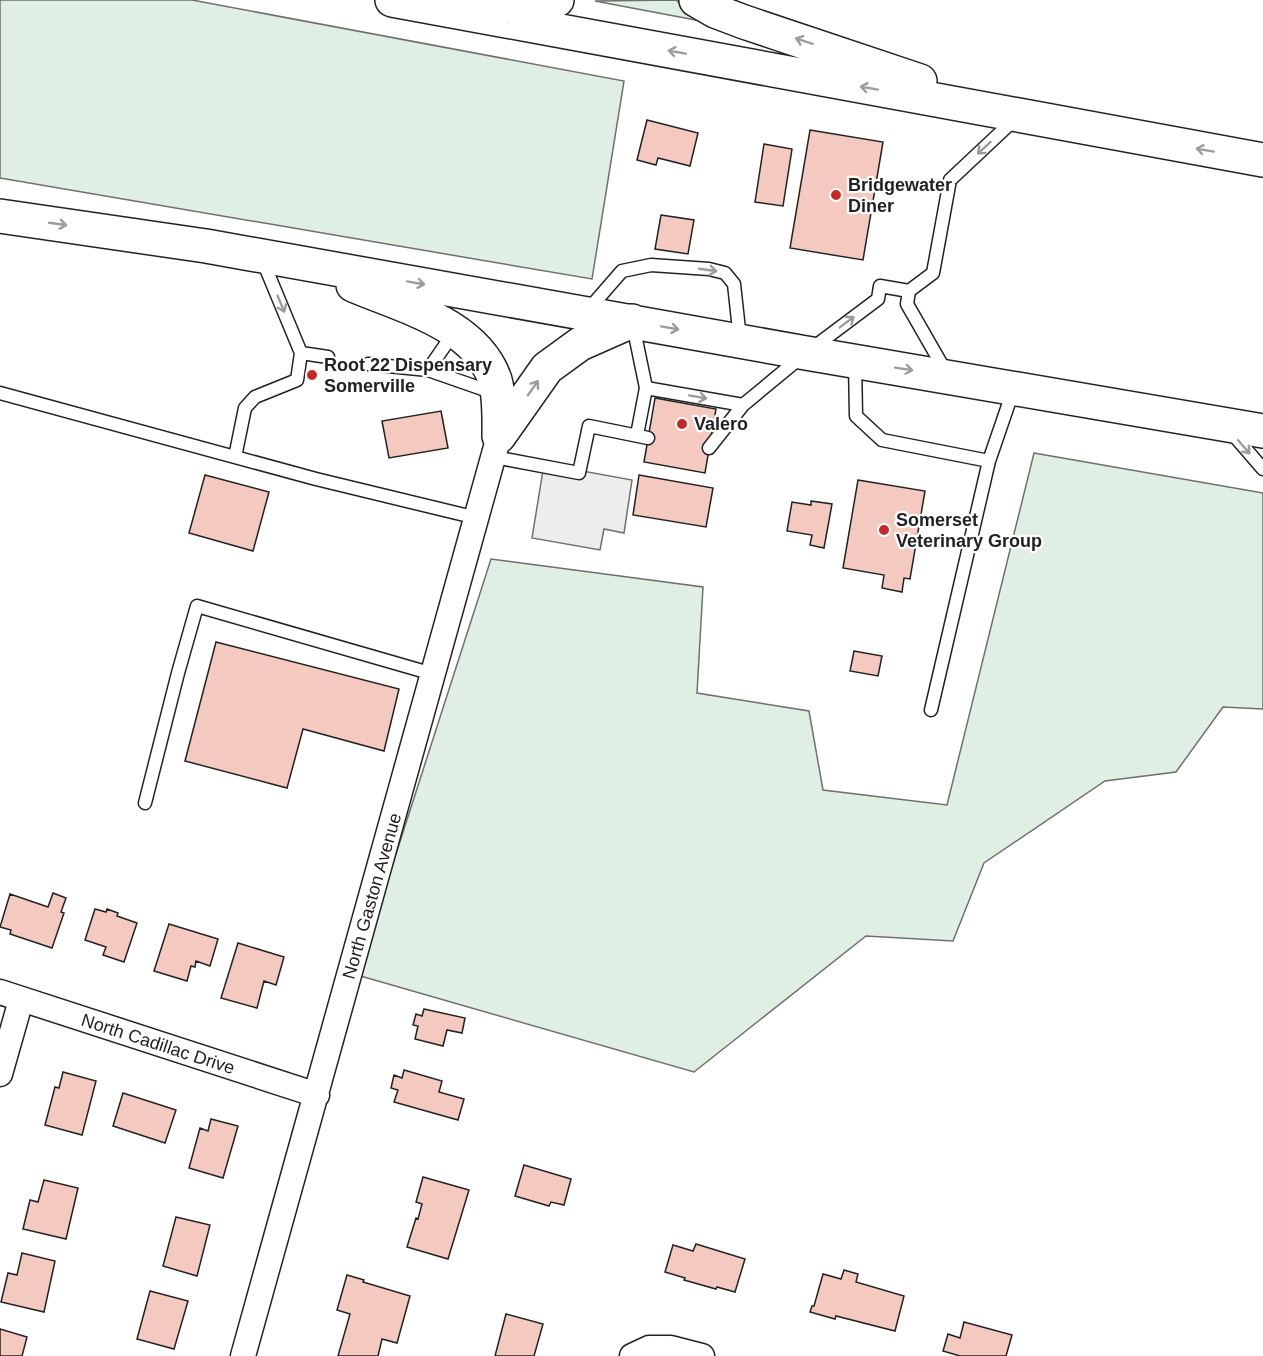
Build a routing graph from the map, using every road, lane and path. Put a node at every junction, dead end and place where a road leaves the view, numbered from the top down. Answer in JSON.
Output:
{"nodes":[{"id":1,"x":392,"y":0,"type":"edge"},
{"id":2,"x":557,"y":0,"type":"edge"},
{"id":3,"x":696,"y":0,"type":"edge"},
{"id":4,"x":445,"y":9,"type":"junction"},
{"id":5,"x":1018,"y":116,"type":"junction"},
{"id":6,"x":1263,"y":160,"type":"edge"},
{"id":7,"x":0,"y":216,"type":"edge"},
{"id":8,"x":261,"y":256,"type":"junction"},
{"id":9,"x":301,"y":263,"type":"junction"},
{"id":10,"x":909,"y":291,"type":"junction"},
{"id":11,"x":585,"y":313,"type":"junction"},
{"id":12,"x":632,"y":321,"type":"junction"},
{"id":13,"x":455,"y":331,"type":"junction"},
{"id":14,"x":741,"y":340,"type":"junction"},
{"id":15,"x":301,"y":353,"type":"junction"},
{"id":16,"x":806,"y":353,"type":"junction"},
{"id":17,"x":328,"y":357,"type":"dead end"},
{"id":18,"x":855,"y":361,"type":"junction"},
{"id":19,"x":368,"y":364,"type":"dead end"},
{"id":20,"x":428,"y":370,"type":"junction"},
{"id":21,"x":949,"y":377,"type":"junction"},
{"id":22,"x":646,"y":388,"type":"junction"},
{"id":23,"x":1014,"y":388,"type":"junction"},
{"id":24,"x":0,"y":393,"type":"edge"},
{"id":25,"x":498,"y":394,"type":"junction"},
{"id":26,"x":743,"y":405,"type":"junction"},
{"id":27,"x":1224,"y":424,"type":"junction"},
{"id":28,"x":1263,"y":431,"type":"edge"},
{"id":29,"x":496,"y":446,"type":"junction"},
{"id":30,"x":709,"y":448,"type":"dead end"},
{"id":31,"x":235,"y":457,"type":"junction"},
{"id":32,"x":989,"y":461,"type":"junction"},
{"id":33,"x":1263,"y":469,"type":"edge"},
{"id":34,"x":477,"y":518,"type":"junction"},
{"id":35,"x":433,"y":674,"type":"junction"},
{"id":36,"x":931,"y":710,"type":"dead end"},
{"id":37,"x":145,"y":803,"type":"dead end"},
{"id":38,"x":10,"y":996,"type":"edge"},
{"id":39,"x":0,"y":1074,"type":"edge"},
{"id":40,"x":316,"y":1095,"type":"junction"},
{"id":41,"x":243,"y":1356,"type":"edge"},
{"id":42,"x":632,"y":1356,"type":"edge"},
{"id":43,"x":702,"y":1356,"type":"edge"}],
"edges":[{"from":1,"to":4,"type":"highway"},
{"from":2,"to":4,"type":"highway"},
{"from":5,"to":3,"type":"highway","one_way":true},
{"from":5,"to":4,"type":"highway","one_way":true},
{"from":6,"to":5,"type":"highway","one_way":true},
{"from":5,"to":10,"type":"lane","one_way":true},
{"from":7,"to":8,"type":"highway","one_way":true},
{"from":8,"to":9,"type":"highway"},
{"from":8,"to":15,"type":"lane","one_way":true},
{"from":9,"to":11,"type":"highway","one_way":true},
{"from":9,"to":13,"type":"highway"},
{"from":16,"to":10,"type":"lane","one_way":true},
{"from":10,"to":21,"type":"lane"},
{"from":11,"to":12,"type":"highway"},
{"from":11,"to":14,"type":"lane","one_way":true},
{"from":12,"to":14,"type":"highway","one_way":true},
{"from":12,"to":22,"type":"lane"},
{"from":29,"to":12,"type":"highway","one_way":true},
{"from":13,"to":20,"type":"lane"},
{"from":13,"to":25,"type":"highway"},
{"from":14,"to":16,"type":"highway"},
{"from":15,"to":17,"type":"lane"},
{"from":15,"to":31,"type":"lane"},
{"from":16,"to":18,"type":"highway"},
{"from":16,"to":26,"type":"lane"},
{"from":18,"to":21,"type":"highway","one_way":true},
{"from":18,"to":32,"type":"lane"},
{"from":19,"to":20,"type":"lane"},
{"from":20,"to":25,"type":"lane"},
{"from":21,"to":23,"type":"highway"},
{"from":22,"to":26,"type":"lane","one_way":true},
{"from":22,"to":29,"type":"lane"},
{"from":23,"to":27,"type":"highway"},
{"from":23,"to":32,"type":"lane"},
{"from":24,"to":31,"type":"lane"},
{"from":25,"to":29,"type":"highway"},
{"from":26,"to":30,"type":"lane"},
{"from":27,"to":28,"type":"highway"},
{"from":27,"to":33,"type":"lane","one_way":true},
{"from":29,"to":34,"type":"street","name":"North Gaston Avenue"},
{"from":31,"to":34,"type":"lane"},
{"from":32,"to":36,"type":"lane"},
{"from":34,"to":35,"type":"street","name":"North Gaston Avenue"},
{"from":35,"to":37,"type":"lane"},
{"from":35,"to":40,"type":"street","name":"North Gaston Avenue"},
{"from":38,"to":39,"type":"street"},
{"from":38,"to":40,"type":"street","name":"North Cadillac Drive"},
{"from":40,"to":41,"type":"street","name":"North Gaston Avenue"},
{"from":42,"to":43,"type":"street"}]}
